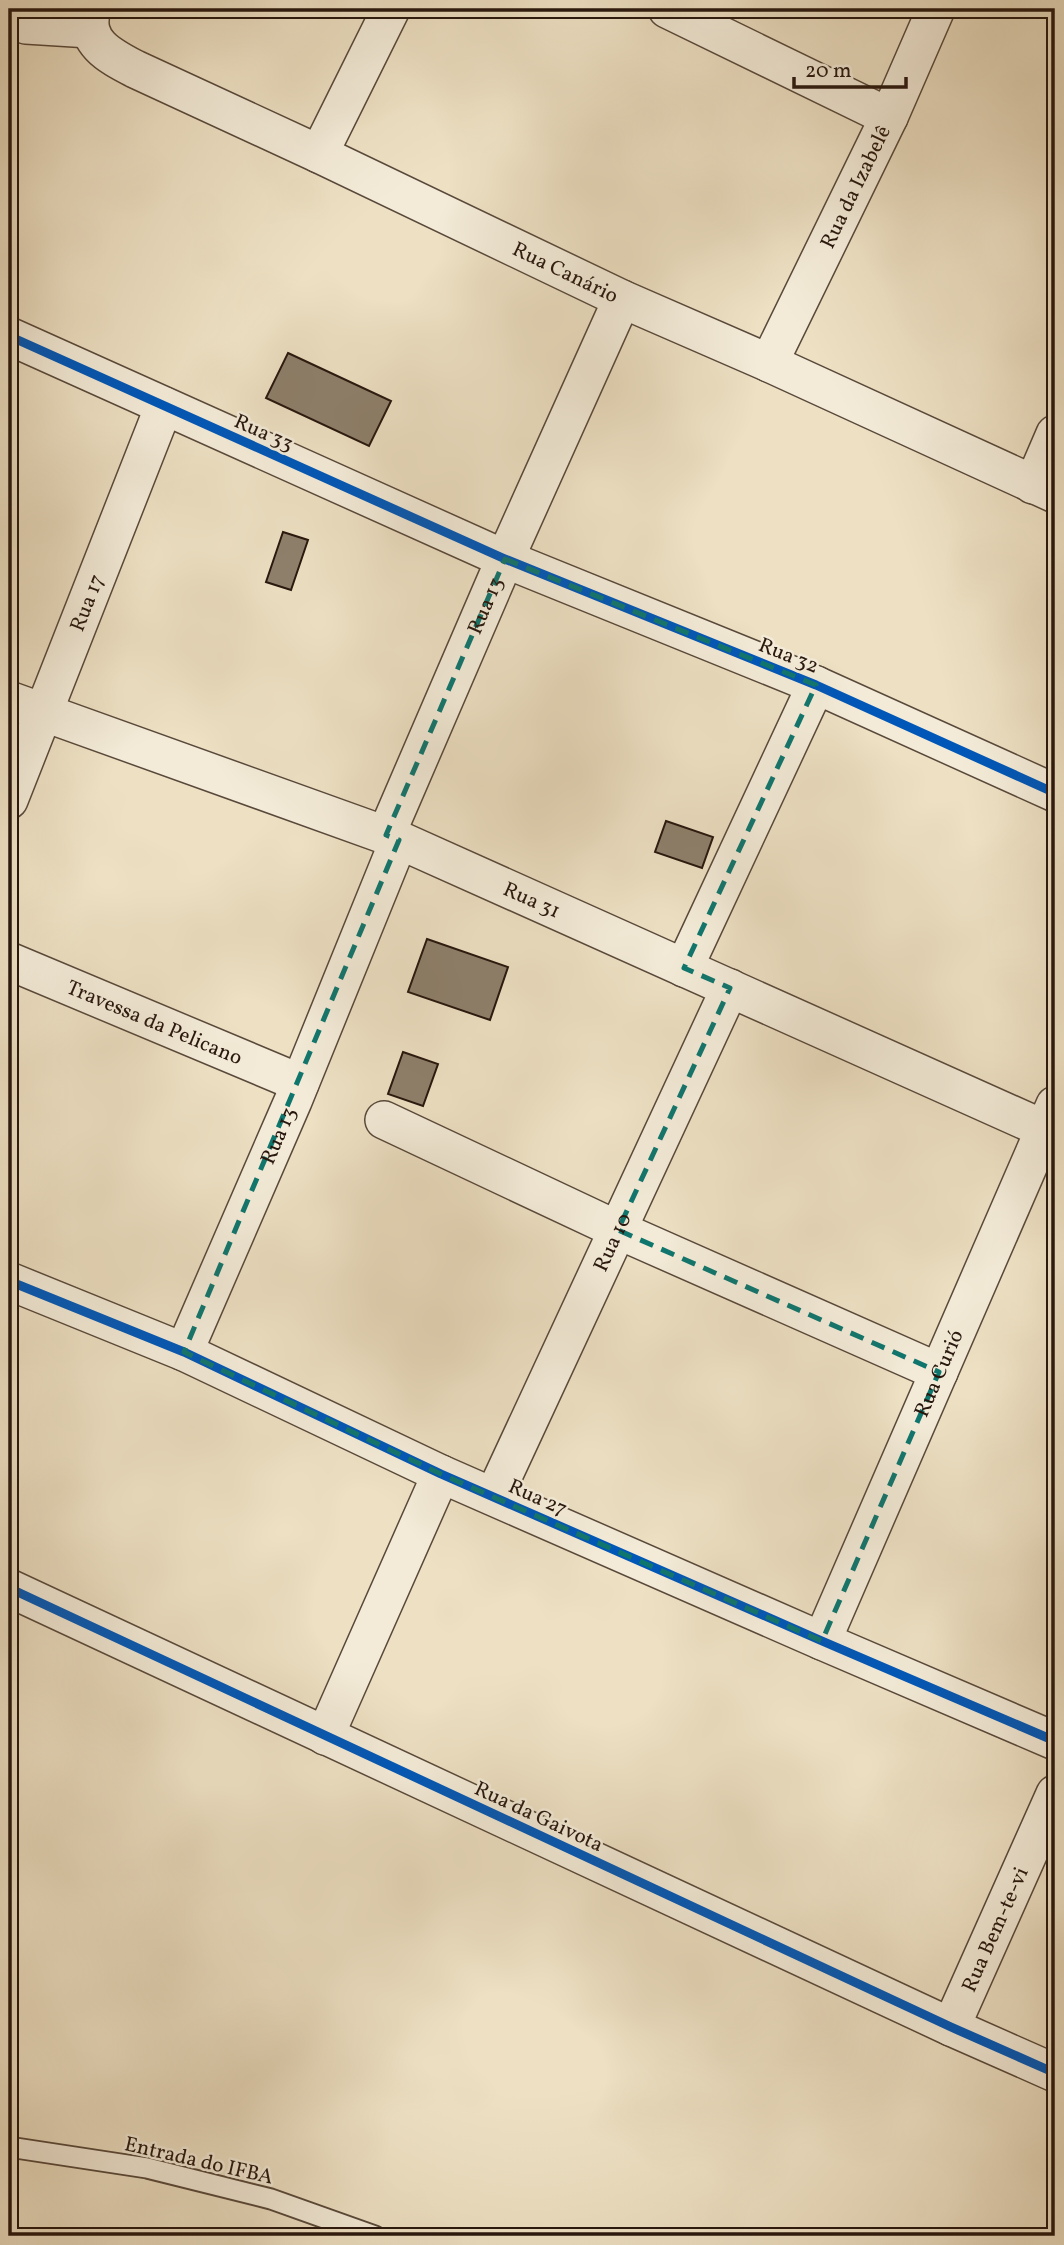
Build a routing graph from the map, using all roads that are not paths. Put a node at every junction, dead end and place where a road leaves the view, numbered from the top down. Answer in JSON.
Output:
{"nodes":[{"id":1,"x":391,"y":9,"type":"edge"},
{"id":2,"x":667,"y":9,"type":"edge"},
{"id":3,"x":936,"y":9,"type":"edge"},
{"id":4,"x":9,"y":19,"type":"edge"},
{"id":5,"x":91,"y":19,"type":"edge"},
{"id":6,"x":889,"y":117,"type":"junction"},
{"id":7,"x":319,"y":154,"type":"junction"},
{"id":8,"x":622,"y":299,"type":"junction"},
{"id":9,"x":9,"y":336,"type":"edge"},
{"id":10,"x":769,"y":363,"type":"junction"},
{"id":11,"x":164,"y":406,"type":"junction"},
{"id":12,"x":1055,"y":434,"type":"edge"},
{"id":13,"x":1044,"y":490,"type":"edge"},
{"id":14,"x":505,"y":559,"type":"junction"},
{"id":15,"x":816,"y":685,"type":"junction"},
{"id":16,"x":25,"y":706,"type":"edge"},
{"id":17,"x":1055,"y":793,"type":"edge"},
{"id":18,"x":9,"y":800,"type":"edge"},
{"id":19,"x":393,"y":838,"type":"junction"},
{"id":20,"x":9,"y":961,"type":"edge"},
{"id":21,"x":684,"y":968,"type":"junction"},
{"id":22,"x":730,"y":988,"type":"junction"},
{"id":23,"x":300,"y":1083,"type":"junction"},
{"id":24,"x":384,"y":1120,"type":"dead end"},
{"id":25,"x":1052,"y":1122,"type":"edge"},
{"id":26,"x":618,"y":1230,"type":"junction"},
{"id":27,"x":9,"y":1281,"type":"edge"},
{"id":28,"x":184,"y":1352,"type":"junction"},
{"id":29,"x":939,"y":1372,"type":"junction"},
{"id":30,"x":441,"y":1474,"type":"junction"},
{"id":31,"x":494,"y":1496,"type":"junction"},
{"id":32,"x":9,"y":1588,"type":"edge"},
{"id":33,"x":822,"y":1641,"type":"junction"},
{"id":34,"x":326,"y":1736,"type":"junction"},
{"id":35,"x":1055,"y":1741,"type":"edge"},
{"id":36,"x":1055,"y":1794,"type":"edge"},
{"id":37,"x":951,"y":2027,"type":"junction"},
{"id":38,"x":1055,"y":2073,"type":"edge"},
{"id":39,"x":9,"y":2147,"type":"edge"},
{"id":40,"x":375,"y":2236,"type":"edge"}],
"edges":[{"from":1,"to":7,"type":"street"},
{"from":2,"to":6,"type":"street"},
{"from":3,"to":6,"type":"street","name":"Rua da Izabelê"},
{"from":4,"to":5,"type":"street"},
{"from":5,"to":7,"type":"street","name":"Rua Canário"},
{"from":6,"to":10,"type":"street","name":"Rua da Izabelê"},
{"from":7,"to":8,"type":"street","name":"Rua Canário"},
{"from":8,"to":10,"type":"street","name":"Rua Canário"},
{"from":8,"to":14,"type":"street","name":"Rua 13"},
{"from":9,"to":11,"type":"street","name":"Rua 33"},
{"from":10,"to":13,"type":"street","name":"Rua Canário"},
{"from":11,"to":14,"type":"street","name":"Rua 33"},
{"from":11,"to":16,"type":"street","name":"Rua 17"},
{"from":12,"to":13,"type":"street"},
{"from":14,"to":15,"type":"street","name":"Rua 32"},
{"from":14,"to":19,"type":"street","name":"Rua 13"},
{"from":15,"to":17,"type":"street","name":"Rua 32"},
{"from":15,"to":21,"type":"street"},
{"from":16,"to":18,"type":"street","name":"Rua 17"},
{"from":16,"to":19,"type":"street","name":"Rua 31"},
{"from":19,"to":21,"type":"street","name":"Rua 31"},
{"from":19,"to":23,"type":"street","name":"Rua 13"},
{"from":20,"to":23,"type":"street","name":"Travessa da Pelicano"},
{"from":21,"to":22,"type":"street","name":"Rua 31"},
{"from":22,"to":25,"type":"street","name":"Rua 31"},
{"from":22,"to":26,"type":"street","name":"Rua 10"},
{"from":23,"to":28,"type":"street","name":"Rua 13"},
{"from":24,"to":26,"type":"street"},
{"from":25,"to":29,"type":"street","name":"Rua Curió"},
{"from":26,"to":29,"type":"street"},
{"from":26,"to":31,"type":"street","name":"Rua 10"},
{"from":27,"to":28,"type":"street","name":"Rua 27"},
{"from":28,"to":30,"type":"street","name":"Rua 27"},
{"from":29,"to":33,"type":"street","name":"Rua Curió"},
{"from":30,"to":31,"type":"street","name":"Rua 27"},
{"from":30,"to":34,"type":"street"},
{"from":31,"to":33,"type":"street","name":"Rua 27"},
{"from":32,"to":34,"type":"street","name":"Rua da Gaivota"},
{"from":33,"to":35,"type":"street","name":"Rua 27"},
{"from":34,"to":37,"type":"street","name":"Rua da Gaivota"},
{"from":36,"to":37,"type":"street","name":"Rua Bem-te-vi"},
{"from":37,"to":38,"type":"street","name":"Rua da Gaivota"},
{"from":39,"to":40,"type":"lane","name":"Entrada do IFBA"}]}
